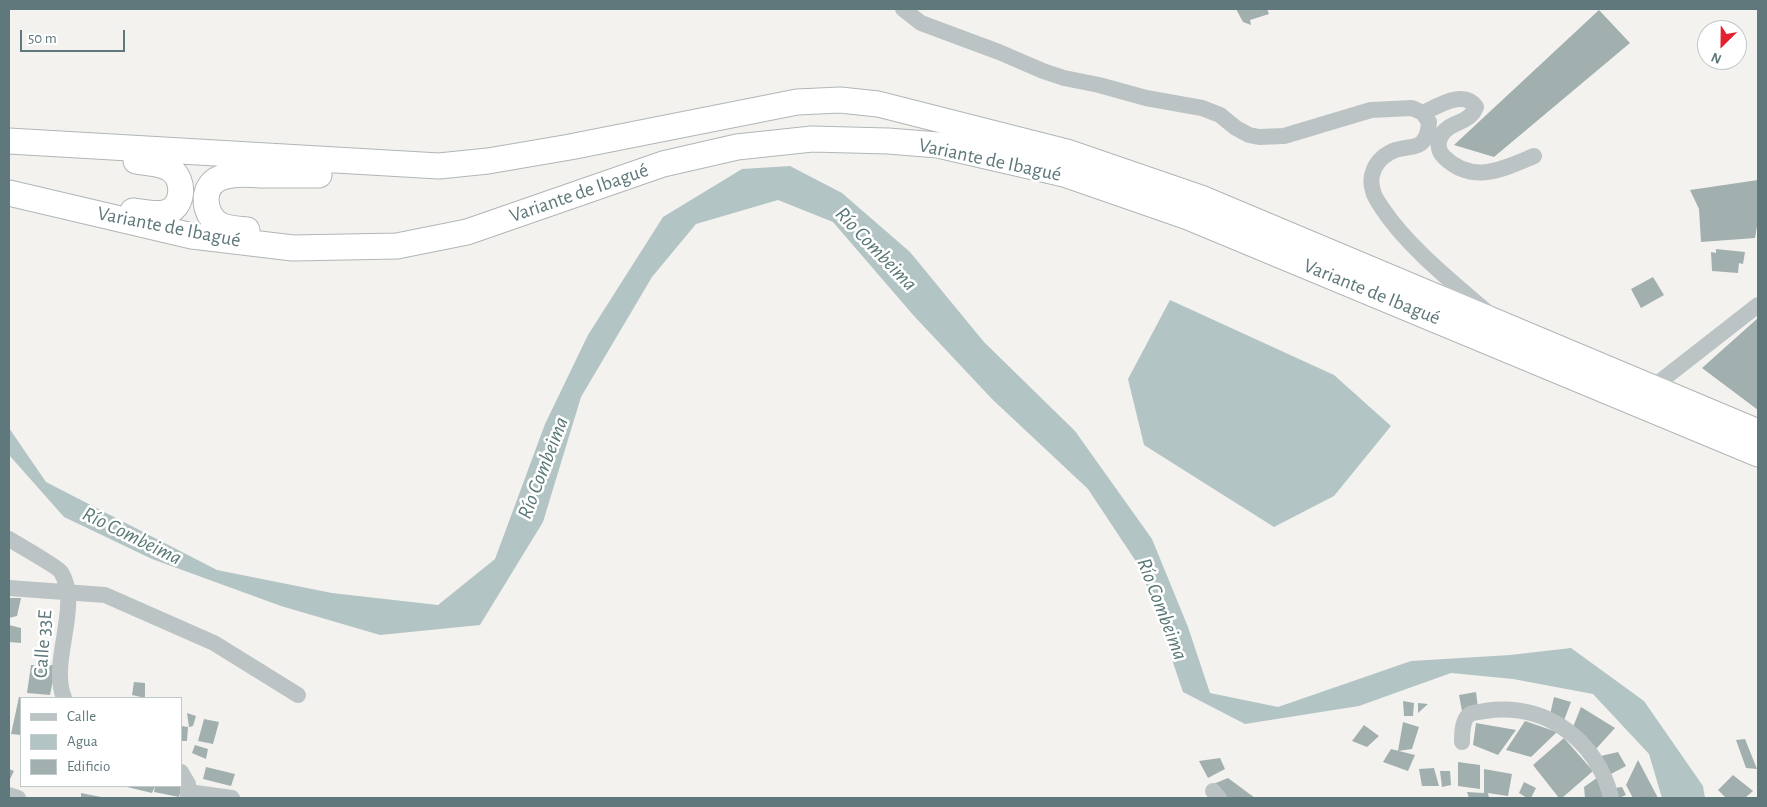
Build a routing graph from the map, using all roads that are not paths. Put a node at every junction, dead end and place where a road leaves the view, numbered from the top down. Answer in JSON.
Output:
{"nodes":[{"id":1,"x":903,"y":9,"type":"edge"},
{"id":2,"x":1423,"y":113,"type":"junction"},
{"id":3,"x":9,"y":141,"type":"edge"},
{"id":4,"x":39,"y":143,"type":"junction"},
{"id":5,"x":1534,"y":156,"type":"dead end"},
{"id":6,"x":439,"y":166,"type":"junction"},
{"id":7,"x":9,"y":193,"type":"edge"},
{"id":8,"x":43,"y":201,"type":"junction"},
{"id":9,"x":538,"y":206,"type":"junction"},
{"id":10,"x":1758,"y":305,"type":"edge"},
{"id":11,"x":1498,"y":322,"type":"junction"},
{"id":12,"x":1653,"y":387,"type":"junction"},
{"id":13,"x":1758,"y":432,"type":"edge"},
{"id":14,"x":1758,"y":454,"type":"edge"},
{"id":15,"x":9,"y":539,"type":"edge"},
{"id":16,"x":9,"y":588,"type":"edge"},
{"id":17,"x":68,"y":592,"type":"junction"},
{"id":18,"x":298,"y":695,"type":"dead end"},
{"id":19,"x":64,"y":697,"type":"edge"},
{"id":20,"x":1462,"y":742,"type":"dead end"},
{"id":21,"x":186,"y":787,"type":"edge"},
{"id":22,"x":9,"y":795,"type":"edge"},
{"id":23,"x":18,"y":798,"type":"edge"},
{"id":24,"x":232,"y":798,"type":"edge"},
{"id":25,"x":1611,"y":798,"type":"edge"}],
"edges":[{"from":1,"to":2,"type":"street"},
{"from":2,"to":5,"type":"street"},
{"from":2,"to":11,"type":"street"},
{"from":3,"to":4,"type":"highway","name":"Variante de Ibagué"},
{"from":4,"to":6,"type":"highway","name":"Variante de Ibagué"},
{"from":4,"to":8,"type":"highway"},
{"from":6,"to":9,"type":"highway"},
{"from":6,"to":11,"type":"highway","name":"Variante de Ibagué"},
{"from":7,"to":8,"type":"highway","name":"Variante de Ibagué"},
{"from":8,"to":9,"type":"highway","name":"Variante de Ibagué"},
{"from":9,"to":14,"type":"highway","name":"Variante de Ibagué"},
{"from":10,"to":12,"type":"street"},
{"from":11,"to":12,"type":"highway","name":"Variante de Ibagué"},
{"from":12,"to":13,"type":"highway","name":"Variante de Ibagué"},
{"from":15,"to":17,"type":"street"},
{"from":16,"to":17,"type":"street"},
{"from":17,"to":18,"type":"street"},
{"from":17,"to":19,"type":"street","name":"Calle 33E"},
{"from":20,"to":25,"type":"street"},
{"from":21,"to":24,"type":"street"},
{"from":22,"to":23,"type":"street"}]}
